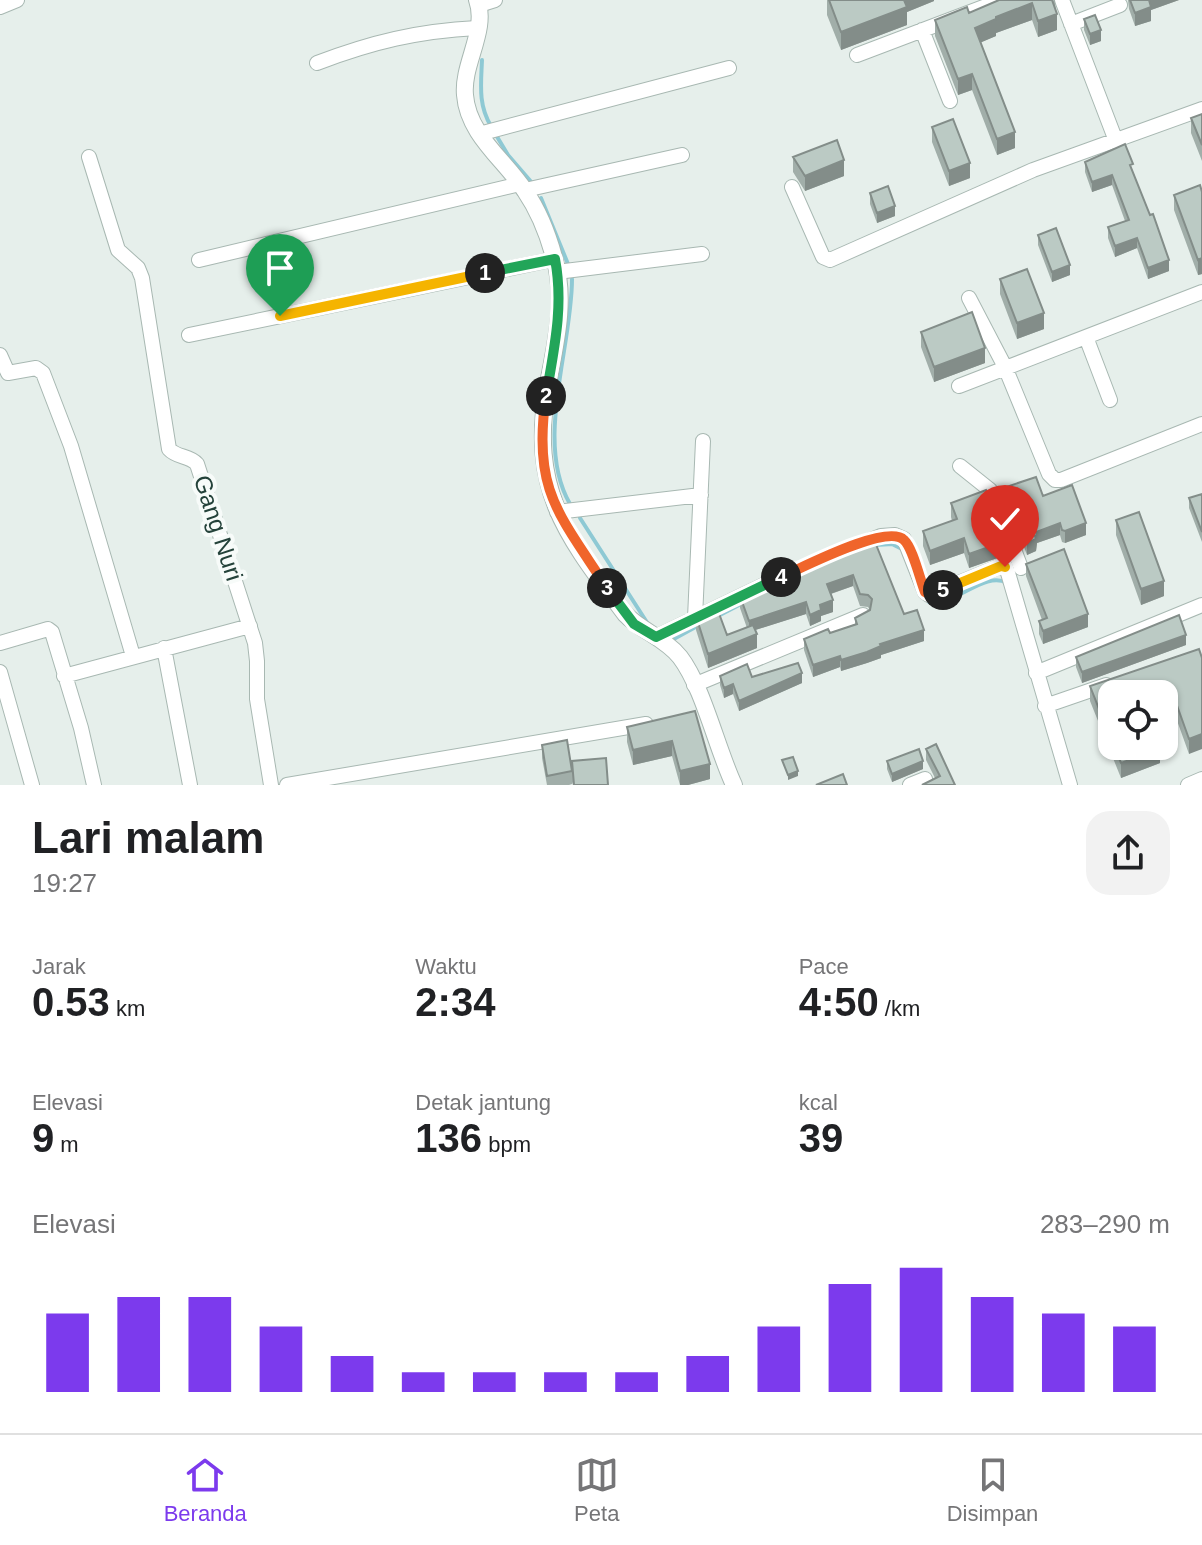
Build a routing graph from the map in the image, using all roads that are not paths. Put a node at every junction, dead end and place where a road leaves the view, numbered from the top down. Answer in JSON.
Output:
{"nodes":[{"id":1,"x":17,"y":0,"type":"edge"},
{"id":2,"x":1002,"y":0,"type":"edge"},
{"id":3,"x":1062,"y":0,"type":"edge"},
{"id":4,"x":484,"y":2,"type":"edge"},
{"id":5,"x":1120,"y":5,"type":"dead end"},
{"id":6,"x":0,"y":7,"type":"edge"},
{"id":7,"x":1071,"y":24,"type":"junction"},
{"id":8,"x":477,"y":28,"type":"junction"},
{"id":9,"x":922,"y":30,"type":"junction"},
{"id":10,"x":857,"y":55,"type":"dead end"},
{"id":11,"x":317,"y":63,"type":"dead end"},
{"id":12,"x":729,"y":68,"type":"dead end"},
{"id":13,"x":950,"y":101,"type":"dead end"},
{"id":14,"x":1202,"y":109,"type":"edge"},
{"id":15,"x":479,"y":134,"type":"junction"},
{"id":16,"x":1116,"y":141,"type":"junction"},
{"id":17,"x":682,"y":155,"type":"dead end"},
{"id":18,"x":89,"y":157,"type":"dead end"},
{"id":19,"x":522,"y":187,"type":"junction"},
{"id":20,"x":792,"y":187,"type":"dead end"},
{"id":21,"x":702,"y":254,"type":"dead end"},
{"id":22,"x":199,"y":260,"type":"dead end"},
{"id":23,"x":555,"y":261,"type":"junction"},
{"id":24,"x":1202,"y":292,"type":"edge"},
{"id":25,"x":349,"y":294,"type":"dead end"},
{"id":26,"x":969,"y":298,"type":"dead end"},
{"id":27,"x":189,"y":335,"type":"dead end"},
{"id":28,"x":1086,"y":337,"type":"junction"},
{"id":29,"x":0,"y":355,"type":"edge"},
{"id":30,"x":1005,"y":367,"type":"junction"},
{"id":31,"x":959,"y":386,"type":"dead end"},
{"id":32,"x":1110,"y":400,"type":"dead end"},
{"id":33,"x":1202,"y":424,"type":"edge"},
{"id":34,"x":703,"y":441,"type":"dead end"},
{"id":35,"x":960,"y":466,"type":"dead end"},
{"id":36,"x":701,"y":495,"type":"junction"},
{"id":37,"x":557,"y":512,"type":"junction"},
{"id":38,"x":1021,"y":568,"type":"junction"},
{"id":39,"x":1202,"y":605,"type":"edge"},
{"id":40,"x":863,"y":615,"type":"edge"},
{"id":41,"x":695,"y":618,"type":"junction"},
{"id":42,"x":250,"y":626,"type":"junction"},
{"id":43,"x":656,"y":637,"type":"junction"},
{"id":44,"x":0,"y":643,"type":"edge"},
{"id":45,"x":164,"y":648,"type":"junction"},
{"id":46,"x":133,"y":656,"type":"junction"},
{"id":47,"x":0,"y":672,"type":"edge"},
{"id":48,"x":1036,"y":673,"type":"junction"},
{"id":49,"x":64,"y":676,"type":"junction"},
{"id":50,"x":694,"y":685,"type":"junction"},
{"id":51,"x":1098,"y":688,"type":"edge"},
{"id":52,"x":1045,"y":706,"type":"junction"},
{"id":53,"x":659,"y":722,"type":"edge"},
{"id":54,"x":925,"y":779,"type":"dead end"},
{"id":55,"x":1202,"y":779,"type":"edge"},
{"id":56,"x":32,"y":785,"type":"edge"},
{"id":57,"x":94,"y":785,"type":"edge"},
{"id":58,"x":190,"y":785,"type":"edge"},
{"id":59,"x":271,"y":785,"type":"edge"},
{"id":60,"x":287,"y":785,"type":"edge"},
{"id":61,"x":734,"y":785,"type":"edge"},
{"id":62,"x":910,"y":785,"type":"edge"},
{"id":63,"x":1070,"y":785,"type":"edge"},
{"id":64,"x":1188,"y":785,"type":"edge"}],
"edges":[{"from":1,"to":6,"type":"street"},
{"from":2,"to":9,"type":"street"},
{"from":3,"to":7,"type":"street"},
{"from":4,"to":8,"type":"street"},
{"from":5,"to":7,"type":"street"},
{"from":7,"to":16,"type":"street"},
{"from":8,"to":11,"type":"street"},
{"from":8,"to":15,"type":"street"},
{"from":9,"to":10,"type":"street"},
{"from":9,"to":13,"type":"street"},
{"from":12,"to":15,"type":"street"},
{"from":14,"to":16,"type":"street"},
{"from":15,"to":19,"type":"street"},
{"from":16,"to":20,"type":"street"},
{"from":17,"to":19,"type":"street"},
{"from":18,"to":42,"type":"street","name":"Gang Nuri"},
{"from":19,"to":22,"type":"street"},
{"from":19,"to":23,"type":"street"},
{"from":21,"to":23,"type":"street"},
{"from":23,"to":25,"type":"street"},
{"from":23,"to":27,"type":"street"},
{"from":23,"to":37,"type":"street"},
{"from":24,"to":28,"type":"street"},
{"from":26,"to":30,"type":"street"},
{"from":28,"to":30,"type":"street"},
{"from":28,"to":32,"type":"street"},
{"from":29,"to":46,"type":"street"},
{"from":30,"to":31,"type":"street"},
{"from":30,"to":33,"type":"street"},
{"from":34,"to":36,"type":"street"},
{"from":35,"to":38,"type":"street"},
{"from":36,"to":37,"type":"street"},
{"from":36,"to":41,"type":"street"},
{"from":37,"to":43,"type":"street"},
{"from":38,"to":41,"type":"street"},
{"from":38,"to":48,"type":"street"},
{"from":39,"to":48,"type":"street"},
{"from":40,"to":50,"type":"street"},
{"from":41,"to":43,"type":"street"},
{"from":42,"to":45,"type":"street"},
{"from":42,"to":59,"type":"street","name":"Gang Nuri"},
{"from":43,"to":50,"type":"street"},
{"from":44,"to":49,"type":"street"},
{"from":45,"to":46,"type":"street"},
{"from":45,"to":58,"type":"street"},
{"from":46,"to":49,"type":"street"},
{"from":47,"to":56,"type":"street"},
{"from":48,"to":52,"type":"street"},
{"from":49,"to":57,"type":"street"},
{"from":50,"to":61,"type":"street"},
{"from":51,"to":52,"type":"street"},
{"from":52,"to":63,"type":"street"},
{"from":53,"to":60,"type":"street"},
{"from":54,"to":62,"type":"street"},
{"from":55,"to":64,"type":"street"}]}
